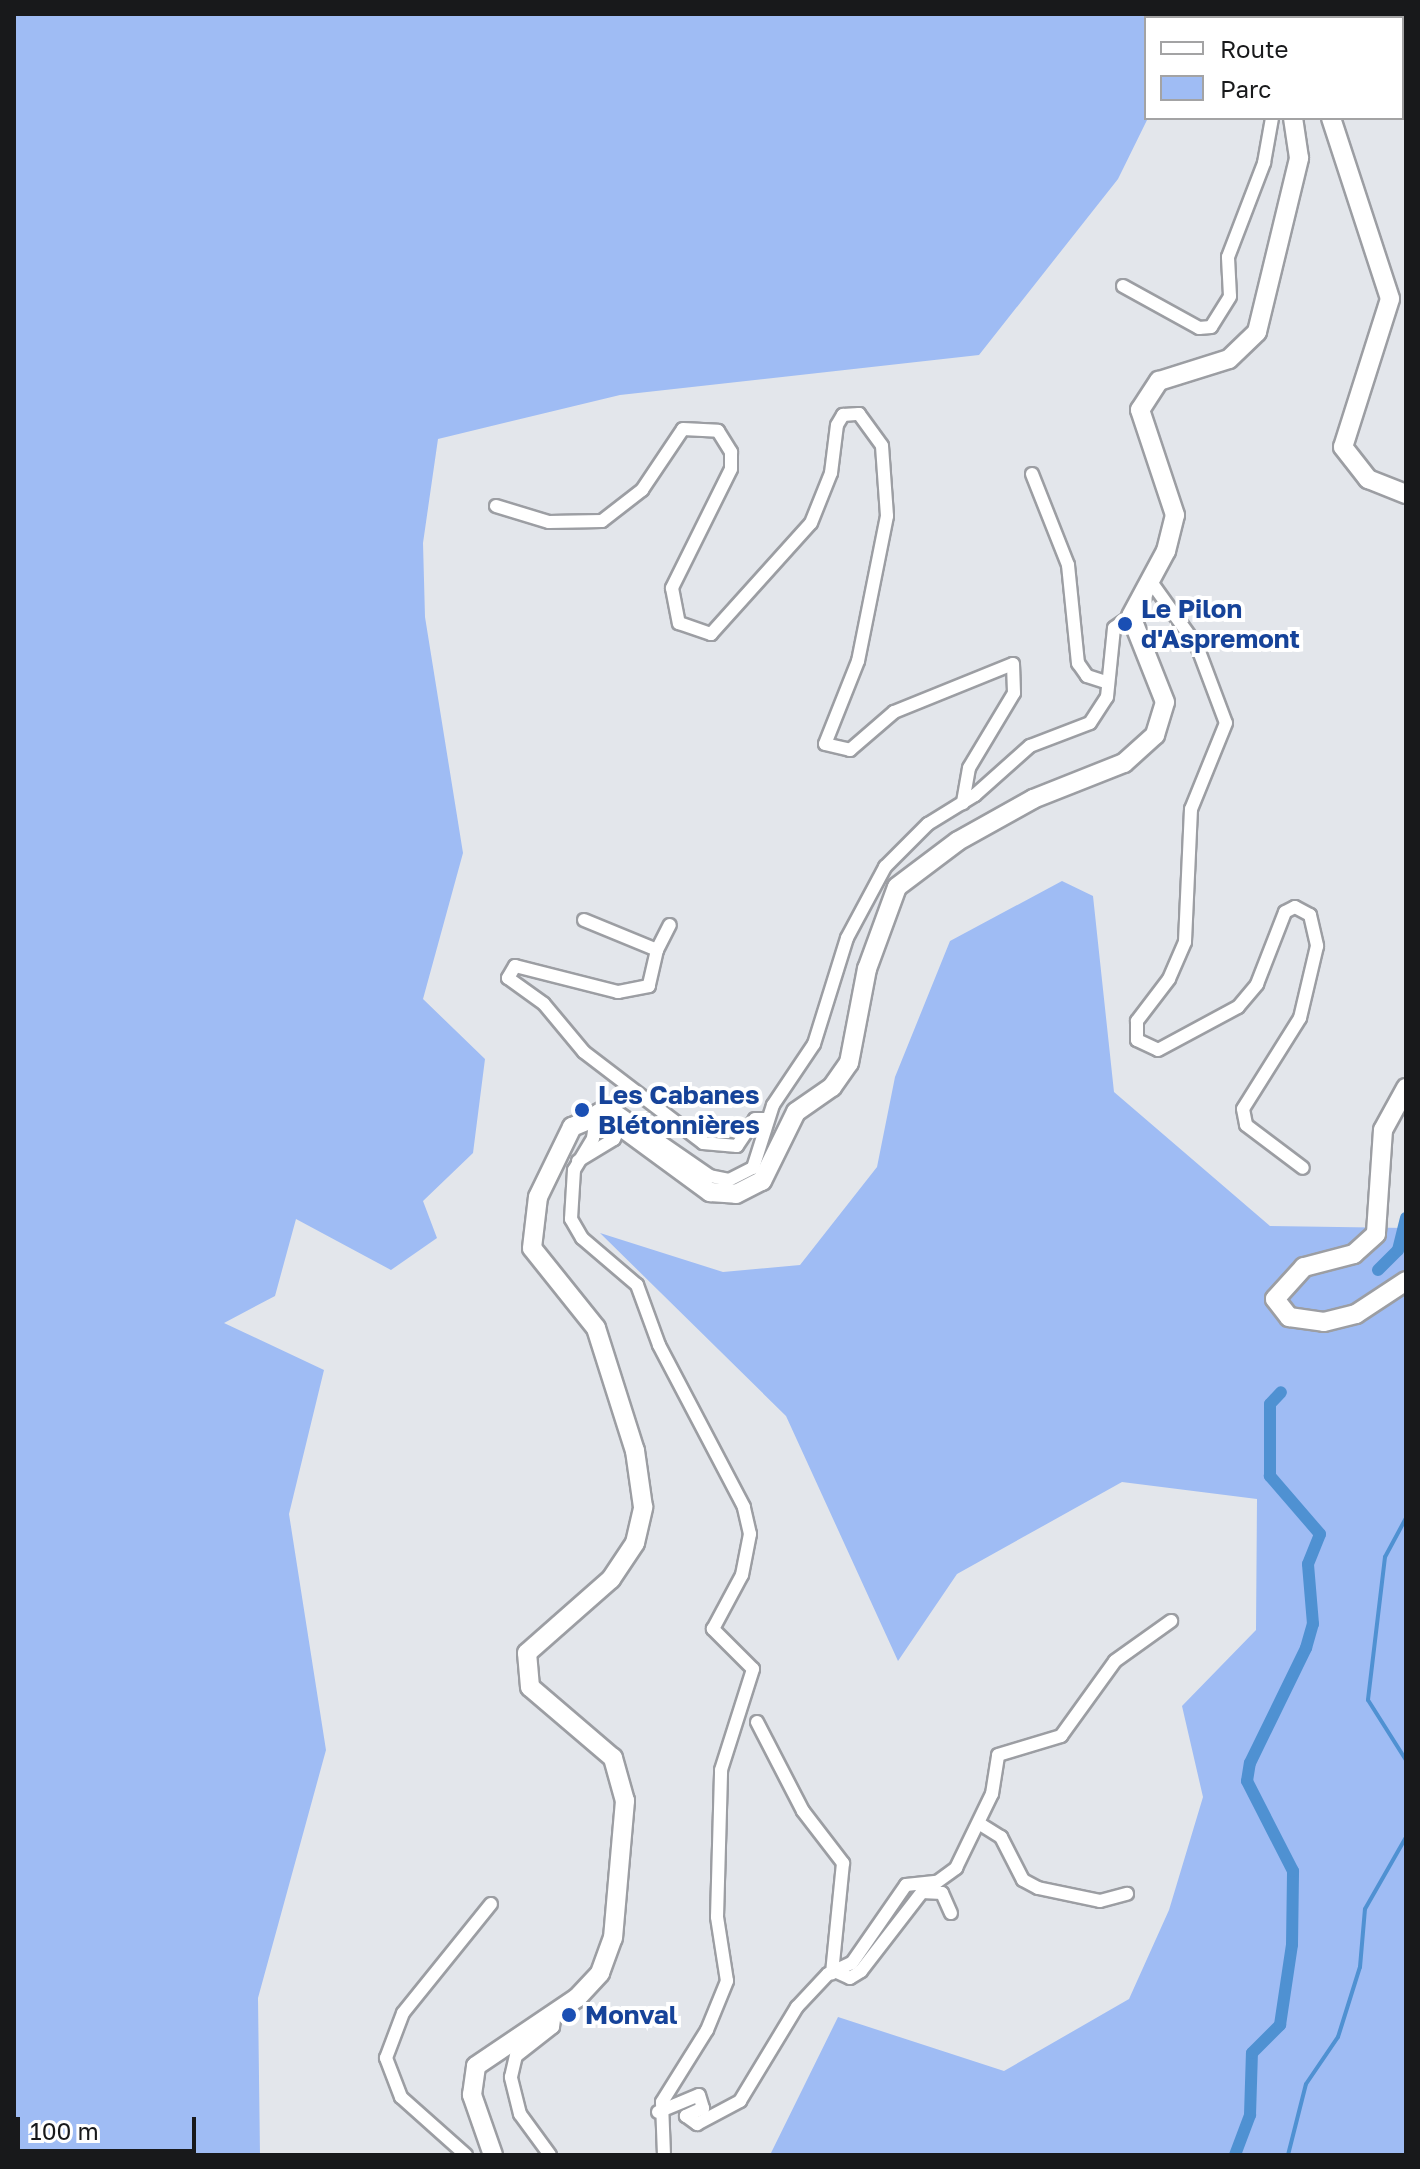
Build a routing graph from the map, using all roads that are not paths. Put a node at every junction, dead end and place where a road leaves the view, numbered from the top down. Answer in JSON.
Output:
{"nodes":[{"id":1,"x":1272,"y":120,"type":"edge"},
{"id":2,"x":1293,"y":120,"type":"edge"},
{"id":3,"x":1332,"y":120,"type":"edge"},
{"id":4,"x":1123,"y":286,"type":"dead end"},
{"id":5,"x":1032,"y":474,"type":"dead end"},
{"id":6,"x":1406,"y":494,"type":"edge"},
{"id":7,"x":496,"y":506,"type":"dead end"},
{"id":8,"x":1149,"y":579,"type":"junction"},
{"id":9,"x":1131,"y":616,"type":"junction"},
{"id":10,"x":1108,"y":683,"type":"junction"},
{"id":11,"x":963,"y":803,"type":"junction"},
{"id":12,"x":584,"y":920,"type":"dead end"},
{"id":13,"x":670,"y":925,"type":"dead end"},
{"id":14,"x":657,"y":950,"type":"junction"},
{"id":15,"x":1406,"y":1088,"type":"edge"},
{"id":16,"x":596,"y":1117,"type":"junction"},
{"id":17,"x":768,"y":1119,"type":"junction"},
{"id":18,"x":620,"y":1126,"type":"junction"},
{"id":19,"x":637,"y":1139,"type":"junction"},
{"id":20,"x":598,"y":1151,"type":"junction"},
{"id":21,"x":578,"y":1161,"type":"junction"},
{"id":22,"x":1303,"y":1168,"type":"dead end"},
{"id":23,"x":1406,"y":1281,"type":"edge"},
{"id":24,"x":1171,"y":1621,"type":"dead end"},
{"id":25,"x":757,"y":1722,"type":"dead end"},
{"id":26,"x":980,"y":1824,"type":"junction"},
{"id":27,"x":1127,"y":1894,"type":"dead end"},
{"id":28,"x":491,"y":1904,"type":"dead end"},
{"id":29,"x":951,"y":1913,"type":"dead end"},
{"id":30,"x":834,"y":1972,"type":"junction"},
{"id":31,"x":555,"y":2013,"type":"junction"},
{"id":32,"x":658,"y":2112,"type":"junction"},
{"id":33,"x":466,"y":2155,"type":"edge"},
{"id":34,"x":493,"y":2155,"type":"edge"},
{"id":35,"x":550,"y":2155,"type":"edge"},
{"id":36,"x":664,"y":2155,"type":"edge"}],
"edges":[{"from":1,"to":4,"type":"street"},
{"from":2,"to":8,"type":"street"},
{"from":3,"to":6,"type":"street"},
{"from":5,"to":10,"type":"street"},
{"from":7,"to":11,"type":"street"},
{"from":8,"to":9,"type":"street"},
{"from":8,"to":22,"type":"street"},
{"from":9,"to":10,"type":"street"},
{"from":9,"to":19,"type":"street"},
{"from":10,"to":11,"type":"street"},
{"from":11,"to":17,"type":"street"},
{"from":12,"to":14,"type":"street"},
{"from":13,"to":14,"type":"street"},
{"from":14,"to":17,"type":"street"},
{"from":15,"to":23,"type":"street"},
{"from":16,"to":17,"type":"street"},
{"from":16,"to":18,"type":"street"},
{"from":16,"to":21,"type":"street"},
{"from":16,"to":31,"type":"street"},
{"from":18,"to":19,"type":"street"},
{"from":18,"to":20,"type":"street"},
{"from":19,"to":20,"type":"street"},
{"from":20,"to":21,"type":"street"},
{"from":21,"to":32,"type":"street"},
{"from":24,"to":26,"type":"street"},
{"from":25,"to":30,"type":"street"},
{"from":26,"to":27,"type":"street"},
{"from":26,"to":30,"type":"street"},
{"from":28,"to":33,"type":"street"},
{"from":29,"to":30,"type":"street"},
{"from":30,"to":32,"type":"street"},
{"from":31,"to":34,"type":"street"},
{"from":31,"to":35,"type":"street"},
{"from":32,"to":36,"type":"street"}]}
